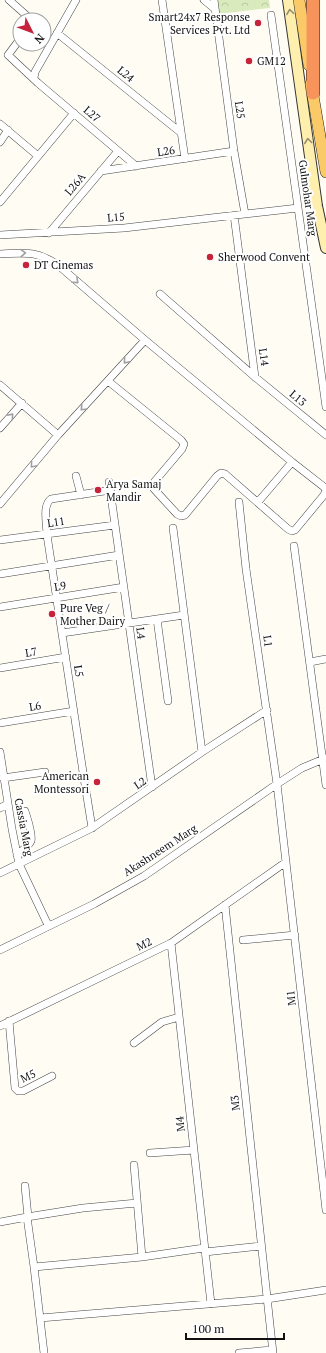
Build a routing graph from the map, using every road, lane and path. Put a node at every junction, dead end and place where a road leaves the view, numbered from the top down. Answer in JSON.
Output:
{"nodes":[{"id":1,"x":9,"y":0,"type":"edge"},
{"id":2,"x":76,"y":0,"type":"edge"},
{"id":3,"x":162,"y":0,"type":"edge"},
{"id":4,"x":204,"y":0,"type":"edge"},
{"id":5,"x":214,"y":0,"type":"edge"},
{"id":6,"x":288,"y":0,"type":"edge"},
{"id":7,"x":299,"y":0,"type":"edge"},
{"id":8,"x":313,"y":0,"type":"edge"},
{"id":9,"x":215,"y":9,"type":"junction"},
{"id":10,"x":23,"y":12,"type":"edge"},
{"id":11,"x":271,"y":16,"type":"dead end"},
{"id":12,"x":57,"y":33,"type":"junction"},
{"id":13,"x":12,"y":50,"type":"edge"},
{"id":14,"x":34,"y":78,"type":"junction"},
{"id":15,"x":313,"y":93,"type":"junction"},
{"id":16,"x":74,"y":113,"type":"junction"},
{"id":17,"x":0,"y":124,"type":"edge"},
{"id":18,"x":8,"y":130,"type":"junction"},
{"id":19,"x":180,"y":132,"type":"junction"},
{"id":20,"x":0,"y":142,"type":"edge"},
{"id":21,"x":118,"y":150,"type":"junction"},
{"id":22,"x":234,"y":152,"type":"junction"},
{"id":23,"x":38,"y":156,"type":"junction"},
{"id":24,"x":184,"y":159,"type":"junction"},
{"id":25,"x":136,"y":166,"type":"junction"},
{"id":26,"x":101,"y":171,"type":"junction"},
{"id":27,"x":326,"y":172,"type":"edge"},
{"id":28,"x":0,"y":202,"type":"edge"},
{"id":29,"x":298,"y":208,"type":"junction"},
{"id":30,"x":245,"y":214,"type":"junction"},
{"id":31,"x":234,"y":216,"type":"junction"},
{"id":32,"x":49,"y":233,"type":"junction"},
{"id":33,"x":0,"y":235,"type":"edge"},
{"id":34,"x":326,"y":248,"type":"edge"},
{"id":35,"x":0,"y":254,"type":"edge"},
{"id":36,"x":160,"y":294,"type":"dead end"},
{"id":37,"x":145,"y":340,"type":"junction"},
{"id":38,"x":255,"y":377,"type":"junction"},
{"id":39,"x":108,"y":382,"type":"junction"},
{"id":40,"x":0,"y":385,"type":"edge"},
{"id":41,"x":22,"y":403,"type":"junction"},
{"id":42,"x":326,"y":407,"type":"edge"},
{"id":43,"x":0,"y":428,"type":"edge"},
{"id":44,"x":58,"y":435,"type":"junction"},
{"id":45,"x":326,"y":436,"type":"edge"},
{"id":46,"x":292,"y":462,"type":"junction"},
{"id":47,"x":76,"y":476,"type":"dead end"},
{"id":48,"x":109,"y":482,"type":"dead end"},
{"id":49,"x":110,"y":490,"type":"junction"},
{"id":50,"x":81,"y":495,"type":"junction"},
{"id":51,"x":239,"y":502,"type":"dead end"},
{"id":52,"x":258,"y":502,"type":"junction"},
{"id":53,"x":0,"y":504,"type":"edge"},
{"id":54,"x":116,"y":525,"type":"junction"},
{"id":55,"x":172,"y":528,"type":"dead end"},
{"id":56,"x":47,"y":535,"type":"junction"},
{"id":57,"x":0,"y":540,"type":"edge"},
{"id":58,"x":294,"y":546,"type":"dead end"},
{"id":59,"x":120,"y":555,"type":"junction"},
{"id":60,"x":52,"y":566,"type":"junction"},
{"id":61,"x":0,"y":574,"type":"edge"},
{"id":62,"x":124,"y":587,"type":"junction"},
{"id":63,"x":57,"y":598,"type":"junction"},
{"id":64,"x":0,"y":607,"type":"edge"},
{"id":65,"x":184,"y":615,"type":"junction"},
{"id":66,"x":156,"y":619,"type":"junction"},
{"id":67,"x":129,"y":622,"type":"junction"},
{"id":68,"x":62,"y":633,"type":"junction"},
{"id":69,"x":66,"y":658,"type":"junction"},
{"id":70,"x":326,"y":659,"type":"edge"},
{"id":71,"x":310,"y":662,"type":"junction"},
{"id":72,"x":0,"y":668,"type":"edge"},
{"id":73,"x":168,"y":701,"type":"dead end"},
{"id":74,"x":267,"y":710,"type":"junction"},
{"id":75,"x":74,"y":711,"type":"junction"},
{"id":76,"x":0,"y":722,"type":"edge"},
{"id":77,"x":0,"y":752,"type":"edge"},
{"id":78,"x":202,"y":752,"type":"junction"},
{"id":79,"x":324,"y":758,"type":"edge"},
{"id":80,"x":45,"y":772,"type":"dead end"},
{"id":81,"x":3,"y":778,"type":"junction"},
{"id":82,"x":277,"y":784,"type":"junction"},
{"id":83,"x":326,"y":785,"type":"edge"},
{"id":84,"x":152,"y":787,"type":"junction"},
{"id":85,"x":8,"y":804,"type":"junction"},
{"id":86,"x":0,"y":808,"type":"edge"},
{"id":87,"x":25,"y":811,"type":"dead end"},
{"id":88,"x":92,"y":828,"type":"junction"},
{"id":89,"x":17,"y":855,"type":"junction"},
{"id":90,"x":286,"y":862,"type":"junction"},
{"id":91,"x":19,"y":864,"type":"junction"},
{"id":92,"x":0,"y":873,"type":"edge"},
{"id":93,"x":225,"y":906,"type":"junction"},
{"id":94,"x":48,"y":925,"type":"junction"},
{"id":95,"x":295,"y":935,"type":"junction"},
{"id":96,"x":243,"y":940,"type":"dead end"},
{"id":97,"x":171,"y":943,"type":"junction"},
{"id":98,"x":0,"y":950,"type":"edge"},
{"id":99,"x":179,"y":1017,"type":"junction"},
{"id":100,"x":9,"y":1022,"type":"junction"},
{"id":101,"x":0,"y":1026,"type":"edge"},
{"id":102,"x":134,"y":1043,"type":"dead end"},
{"id":103,"x":52,"y":1076,"type":"dead end"},
{"id":104,"x":194,"y":1150,"type":"junction"},
{"id":105,"x":150,"y":1153,"type":"dead end"},
{"id":106,"x":134,"y":1165,"type":"dead end"},
{"id":107,"x":25,"y":1186,"type":"dead end"},
{"id":108,"x":137,"y":1203,"type":"junction"},
{"id":109,"x":326,"y":1210,"type":"edge"},
{"id":110,"x":27,"y":1217,"type":"junction"},
{"id":111,"x":0,"y":1222,"type":"edge"},
{"id":112,"x":261,"y":1246,"type":"junction"},
{"id":113,"x":205,"y":1250,"type":"junction"},
{"id":114,"x":142,"y":1257,"type":"junction"},
{"id":115,"x":34,"y":1267,"type":"junction"},
{"id":116,"x":326,"y":1290,"type":"edge"},
{"id":117,"x":267,"y":1299,"type":"junction"},
{"id":118,"x":211,"y":1304,"type":"junction"},
{"id":119,"x":40,"y":1318,"type":"junction"},
{"id":120,"x":273,"y":1351,"type":"edge"},
{"id":121,"x":44,"y":1353,"type":"edge"},
{"id":122,"x":239,"y":1353,"type":"edge"}],
"edges":[{"from":1,"to":10,"type":"street"},
{"from":2,"to":12,"type":"street"},
{"from":3,"to":19,"type":"street"},
{"from":4,"to":9,"type":"street"},
{"from":5,"to":9,"type":"street","name":"L25"},
{"from":34,"to":6,"type":"main road","one_way":true},
{"from":7,"to":15,"type":"main road"},
{"from":8,"to":15,"type":"highway"},
{"from":9,"to":22,"type":"street","name":"L25"},
{"from":11,"to":29,"type":"street","name":"Gulmohar Marg"},
{"from":12,"to":14,"type":"street"},
{"from":12,"to":19,"type":"street","name":"L24"},
{"from":13,"to":14,"type":"street","name":"L27"},
{"from":14,"to":16,"type":"street","name":"L27"},
{"from":15,"to":27,"type":"main road"},
{"from":16,"to":21,"type":"street","name":"L27"},
{"from":16,"to":23,"type":"street"},
{"from":17,"to":18,"type":"street"},
{"from":18,"to":20,"type":"street"},
{"from":18,"to":23,"type":"street"},
{"from":19,"to":24,"type":"street"},
{"from":21,"to":25,"type":"street","name":"L27"},
{"from":21,"to":26,"type":"street","name":"L26A"},
{"from":22,"to":24,"type":"street","name":"L26"},
{"from":22,"to":30,"type":"street","name":"L25"},
{"from":23,"to":28,"type":"street"},
{"from":24,"to":25,"type":"street","name":"L26"},
{"from":25,"to":26,"type":"street","name":"L26"},
{"from":26,"to":32,"type":"street","name":"L26A"},
{"from":29,"to":30,"type":"street","name":"L15"},
{"from":29,"to":42,"type":"street","name":"Gulmohar Marg"},
{"from":30,"to":31,"type":"street","name":"L15"},
{"from":31,"to":32,"type":"street","name":"L15"},
{"from":31,"to":38,"type":"street","name":"L14"},
{"from":32,"to":33,"type":"street","name":"L15"},
{"from":35,"to":37,"type":"street","one_way":true},
{"from":36,"to":38,"type":"street","name":"L14"},
{"from":37,"to":39,"type":"street","one_way":true},
{"from":37,"to":46,"type":"street"},
{"from":38,"to":45,"type":"street","name":"L13"},
{"from":39,"to":44,"type":"street","one_way":true},
{"from":39,"to":52,"type":"street"},
{"from":40,"to":41,"type":"street"},
{"from":43,"to":41,"type":"street","one_way":true},
{"from":41,"to":44,"type":"street"},
{"from":44,"to":53,"type":"street","one_way":true},
{"from":46,"to":52,"type":"street"},
{"from":46,"to":52,"type":"street"},
{"from":47,"to":50,"type":"street"},
{"from":48,"to":49,"type":"street","name":"L4"},
{"from":49,"to":50,"type":"street"},
{"from":49,"to":54,"type":"street","name":"L4"},
{"from":50,"to":56,"type":"street","name":"L5"},
{"from":51,"to":74,"type":"street","name":"L1"},
{"from":54,"to":56,"type":"street","name":"L11"},
{"from":54,"to":59,"type":"street","name":"L4"},
{"from":55,"to":65,"type":"street"},
{"from":56,"to":57,"type":"street","name":"L11"},
{"from":56,"to":60,"type":"street","name":"L5"},
{"from":58,"to":71,"type":"street"},
{"from":59,"to":60,"type":"street"},
{"from":59,"to":62,"type":"street","name":"L4"},
{"from":60,"to":61,"type":"street"},
{"from":60,"to":63,"type":"street","name":"L5"},
{"from":62,"to":63,"type":"street","name":"L9"},
{"from":62,"to":67,"type":"street","name":"L4"},
{"from":63,"to":64,"type":"street","name":"L9"},
{"from":63,"to":68,"type":"street","name":"L5"},
{"from":65,"to":66,"type":"street"},
{"from":65,"to":78,"type":"street"},
{"from":66,"to":67,"type":"street"},
{"from":66,"to":73,"type":"street"},
{"from":67,"to":68,"type":"street"},
{"from":67,"to":84,"type":"street","name":"L4"},
{"from":68,"to":69,"type":"street","name":"L5"},
{"from":69,"to":72,"type":"street","name":"L7"},
{"from":69,"to":75,"type":"street","name":"L5"},
{"from":70,"to":71,"type":"street"},
{"from":71,"to":79,"type":"street"},
{"from":74,"to":78,"type":"street","name":"L2"},
{"from":74,"to":82,"type":"street","name":"L1"},
{"from":75,"to":76,"type":"street","name":"L6"},
{"from":75,"to":88,"type":"street","name":"L5"},
{"from":77,"to":81,"type":"street","name":"Cassia Marg"},
{"from":78,"to":84,"type":"street","name":"L2"},
{"from":79,"to":82,"type":"street","name":"Akashneem Marg"},
{"from":79,"to":83,"type":"street"},
{"from":80,"to":81,"type":"street"},
{"from":81,"to":85,"type":"street","name":"Cassia Marg"},
{"from":82,"to":90,"type":"street","name":"M1"},
{"from":82,"to":94,"type":"street","name":"Akashneem Marg"},
{"from":84,"to":88,"type":"street","name":"L2"},
{"from":85,"to":86,"type":"street"},
{"from":85,"to":89,"type":"street","name":"Cassia Marg"},
{"from":87,"to":89,"type":"street"},
{"from":88,"to":91,"type":"street","name":"L2"},
{"from":89,"to":91,"type":"street","name":"Cassia Marg"},
{"from":90,"to":93,"type":"street","name":"M2"},
{"from":90,"to":95,"type":"street","name":"M1"},
{"from":91,"to":92,"type":"street","name":"L2"},
{"from":91,"to":94,"type":"street","name":"Cassia Marg"},
{"from":93,"to":97,"type":"street","name":"M2"},
{"from":93,"to":112,"type":"street","name":"M3"},
{"from":94,"to":98,"type":"street","name":"Akashneem Marg"},
{"from":95,"to":96,"type":"street"},
{"from":95,"to":109,"type":"street","name":"M1"},
{"from":97,"to":99,"type":"street","name":"M4"},
{"from":97,"to":100,"type":"street","name":"M2"},
{"from":99,"to":102,"type":"street"},
{"from":99,"to":104,"type":"street","name":"M4"},
{"from":100,"to":101,"type":"street","name":"M2"},
{"from":100,"to":103,"type":"street","name":"M5"},
{"from":104,"to":105,"type":"street"},
{"from":104,"to":113,"type":"street","name":"M4"},
{"from":106,"to":108,"type":"street"},
{"from":107,"to":110,"type":"street"},
{"from":108,"to":110,"type":"street"},
{"from":108,"to":114,"type":"street"},
{"from":110,"to":111,"type":"street"},
{"from":110,"to":115,"type":"street"},
{"from":112,"to":113,"type":"street"},
{"from":112,"to":117,"type":"street","name":"M3"},
{"from":113,"to":114,"type":"street"},
{"from":113,"to":118,"type":"street","name":"M4"},
{"from":114,"to":115,"type":"street"},
{"from":115,"to":119,"type":"street"},
{"from":116,"to":117,"type":"street"},
{"from":117,"to":118,"type":"street"},
{"from":117,"to":120,"type":"street","name":"M3"},
{"from":118,"to":119,"type":"street"},
{"from":119,"to":121,"type":"street"},
{"from":120,"to":122,"type":"street"}]}
